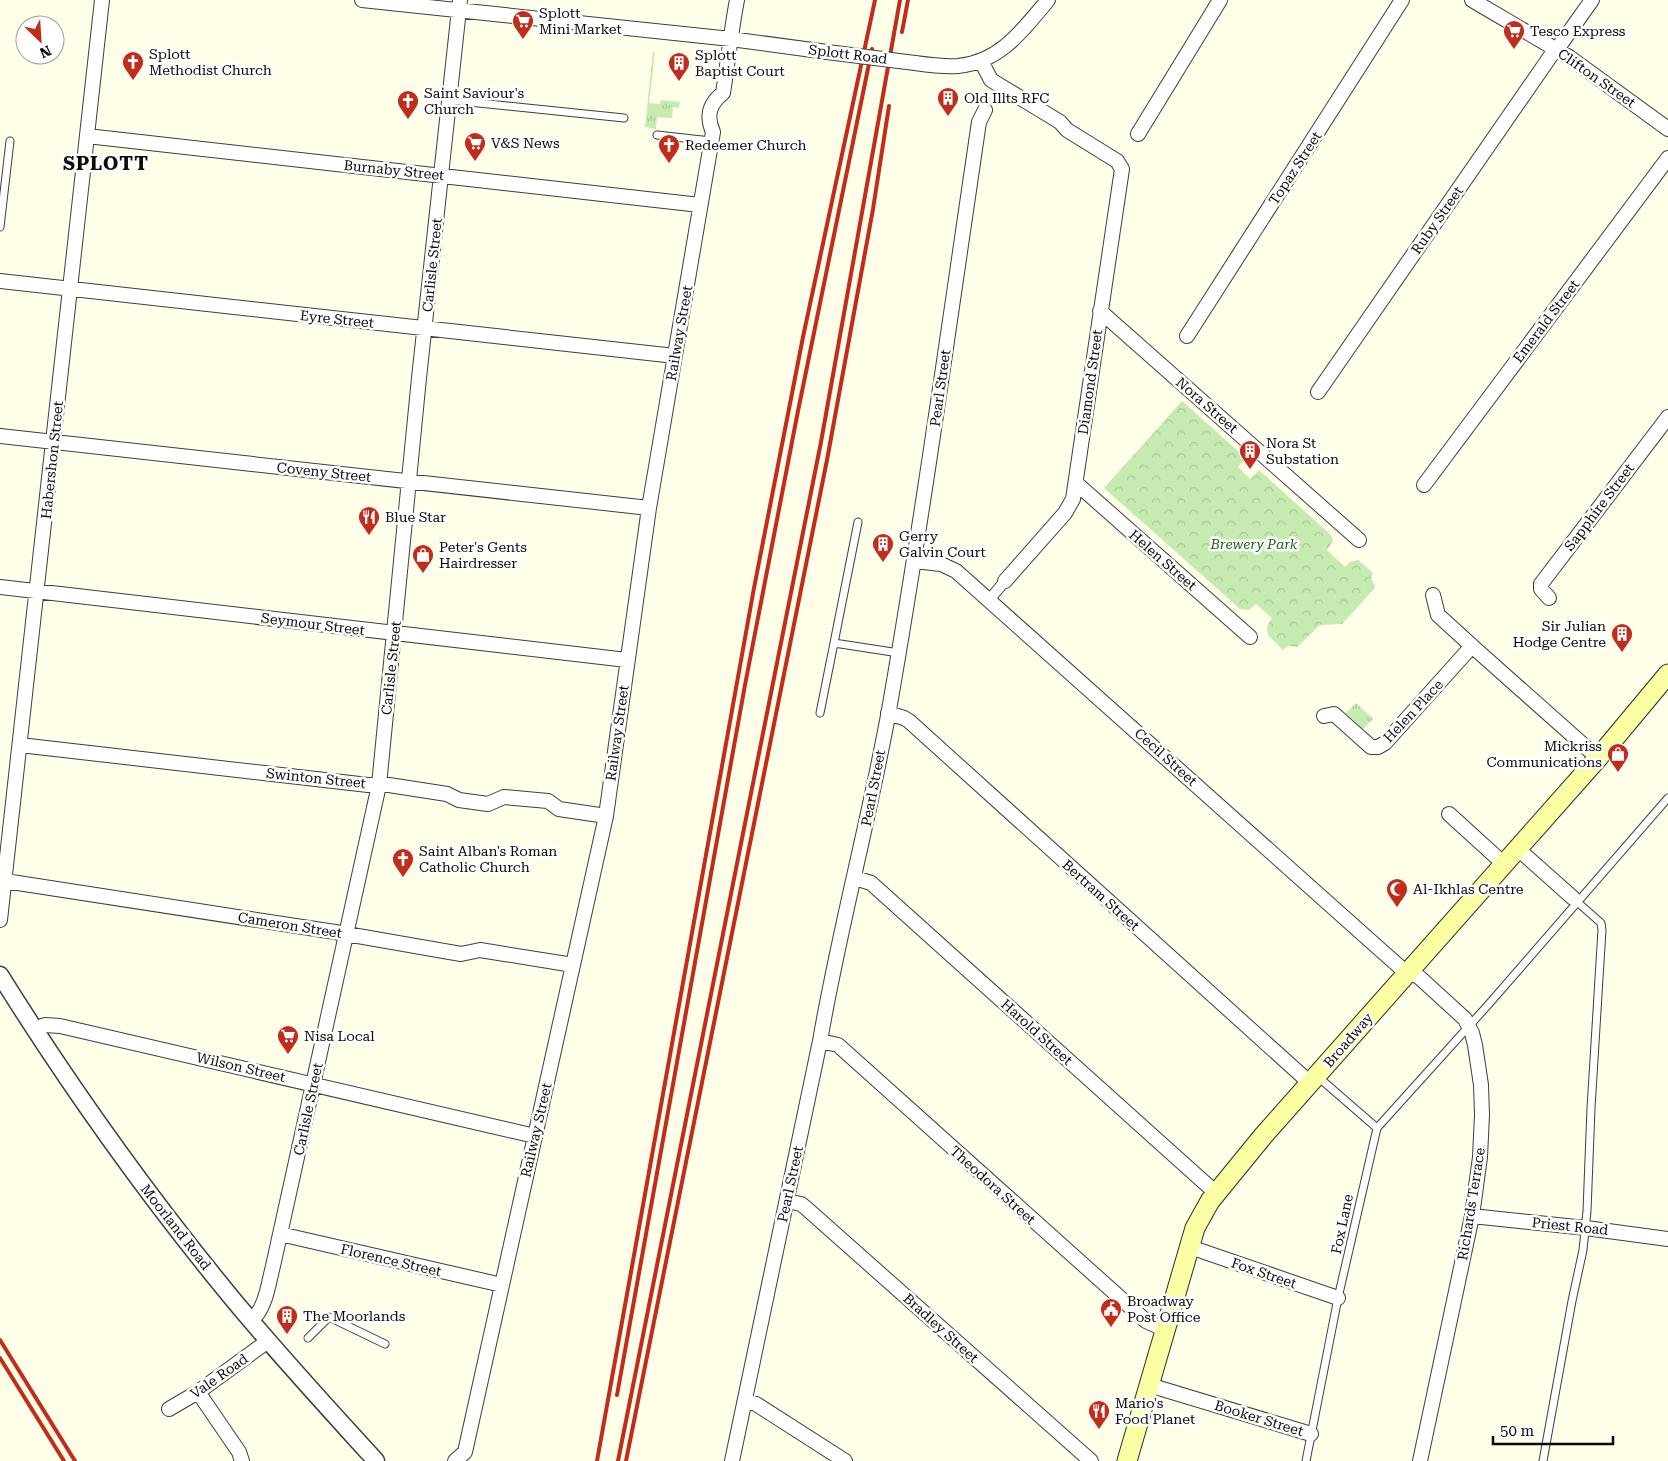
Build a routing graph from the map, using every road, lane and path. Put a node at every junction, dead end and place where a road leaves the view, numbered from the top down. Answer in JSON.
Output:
{"nodes":[{"id":1,"x":102,"y":0,"type":"edge"},
{"id":2,"x":362,"y":0,"type":"edge"},
{"id":3,"x":737,"y":0,"type":"edge"},
{"id":4,"x":1048,"y":0,"type":"edge"},
{"id":5,"x":1220,"y":0,"type":"edge"},
{"id":6,"x":1402,"y":0,"type":"edge"},
{"id":7,"x":1472,"y":0,"type":"edge"},
{"id":8,"x":1592,"y":0,"type":"edge"},
{"id":9,"x":459,"y":5,"type":"edge"},
{"id":10,"x":731,"y":39,"type":"junction"},
{"id":11,"x":1556,"y":50,"type":"junction"},
{"id":12,"x":981,"y":61,"type":"junction"},
{"id":13,"x":449,"y":100,"type":"junction"},
{"id":14,"x":985,"y":110,"type":"dead end"},
{"id":15,"x":624,"y":118,"type":"dead end"},
{"id":16,"x":1668,"y":129,"type":"edge"},
{"id":17,"x":1138,"y":134,"type":"dead end"},
{"id":18,"x":657,"y":135,"type":"dead end"},
{"id":19,"x":88,"y":136,"type":"junction"},
{"id":20,"x":10,"y":141,"type":"dead end"},
{"id":21,"x":712,"y":141,"type":"junction"},
{"id":22,"x":1668,"y":158,"type":"edge"},
{"id":23,"x":441,"y":176,"type":"junction"},
{"id":24,"x":700,"y":205,"type":"junction"},
{"id":25,"x":0,"y":227,"type":"edge"},
{"id":26,"x":0,"y":281,"type":"edge"},
{"id":27,"x":71,"y":290,"type":"junction"},
{"id":28,"x":1100,"y":311,"type":"junction"},
{"id":29,"x":425,"y":328,"type":"junction"},
{"id":30,"x":1187,"y":336,"type":"dead end"},
{"id":31,"x":675,"y":356,"type":"junction"},
{"id":32,"x":1318,"y":392,"type":"dead end"},
{"id":33,"x":1668,"y":417,"type":"edge"},
{"id":34,"x":0,"y":436,"type":"edge"},
{"id":35,"x":54,"y":442,"type":"junction"},
{"id":36,"x":410,"y":481,"type":"junction"},
{"id":37,"x":1076,"y":483,"type":"junction"},
{"id":38,"x":1424,"y":485,"type":"dead end"},
{"id":39,"x":649,"y":508,"type":"junction"},
{"id":40,"x":858,"y":522,"type":"dead end"},
{"id":41,"x":1359,"y":540,"type":"dead end"},
{"id":42,"x":914,"y":561,"type":"junction"},
{"id":43,"x":1005,"y":581,"type":"joint"},
{"id":44,"x":0,"y":587,"type":"edge"},
{"id":45,"x":38,"y":591,"type":"junction"},
{"id":46,"x":1433,"y":595,"type":"dead end"},
{"id":47,"x":1549,"y":598,"type":"dead end"},
{"id":48,"x":989,"y":600,"type":"junction"},
{"id":49,"x":394,"y":633,"type":"junction"},
{"id":50,"x":1250,"y":637,"type":"dead end"},
{"id":51,"x":834,"y":643,"type":"junction"},
{"id":52,"x":1472,"y":646,"type":"junction"},
{"id":53,"x":899,"y":653,"type":"junction"},
{"id":54,"x":627,"y":660,"type":"junction"},
{"id":55,"x":1668,"y":674,"type":"edge"},
{"id":56,"x":820,"y":713,"type":"dead end"},
{"id":57,"x":888,"y":713,"type":"junction"},
{"id":58,"x":1324,"y":716,"type":"dead end"},
{"id":59,"x":20,"y":745,"type":"junction"},
{"id":60,"x":1598,"y":758,"type":"junction"},
{"id":61,"x":379,"y":785,"type":"junction"},
{"id":62,"x":1668,"y":798,"type":"edge"},
{"id":63,"x":1449,"y":814,"type":"dead end"},
{"id":64,"x":606,"y":816,"type":"junction"},
{"id":65,"x":1518,"y":849,"type":"junction"},
{"id":66,"x":1504,"y":864,"type":"junction"},
{"id":67,"x":855,"y":878,"type":"junction"},
{"id":68,"x":5,"y":881,"type":"junction"},
{"id":69,"x":1575,"y":900,"type":"junction"},
{"id":70,"x":0,"y":920,"type":"edge"},
{"id":71,"x":347,"y":934,"type":"junction"},
{"id":72,"x":573,"y":965,"type":"junction"},
{"id":73,"x":1409,"y":972,"type":"junction"},
{"id":74,"x":0,"y":975,"type":"edge"},
{"id":75,"x":1468,"y":1025,"type":"junction"},
{"id":76,"x":35,"y":1029,"type":"junction"},
{"id":77,"x":820,"y":1041,"type":"junction"},
{"id":78,"x":1313,"y":1079,"type":"junction"},
{"id":79,"x":313,"y":1084,"type":"junction"},
{"id":80,"x":1377,"y":1128,"type":"junction"},
{"id":81,"x":535,"y":1136,"type":"junction"},
{"id":82,"x":1216,"y":1192,"type":"junction"},
{"id":83,"x":787,"y":1201,"type":"junction"},
{"id":84,"x":1472,"y":1216,"type":"junction"},
{"id":85,"x":1586,"y":1228,"type":"junction"},
{"id":86,"x":280,"y":1234,"type":"junction"},
{"id":87,"x":1668,"y":1238,"type":"edge"},
{"id":88,"x":1190,"y":1247,"type":"junction"},
{"id":89,"x":502,"y":1285,"type":"junction"},
{"id":90,"x":1338,"y":1298,"type":"junction"},
{"id":91,"x":251,"y":1321,"type":"junction"},
{"id":92,"x":1166,"y":1330,"type":"junction"},
{"id":93,"x":308,"y":1338,"type":"dead end"},
{"id":94,"x":268,"y":1341,"type":"junction"},
{"id":95,"x":385,"y":1344,"type":"dead end"},
{"id":96,"x":1149,"y":1385,"type":"junction"},
{"id":97,"x":198,"y":1392,"type":"junction"},
{"id":98,"x":744,"y":1401,"type":"junction"},
{"id":99,"x":169,"y":1409,"type":"dead end"},
{"id":100,"x":1311,"y":1434,"type":"junction"},
{"id":101,"x":242,"y":1461,"type":"edge"},
{"id":102,"x":376,"y":1461,"type":"edge"},
{"id":103,"x":455,"y":1461,"type":"edge"},
{"id":104,"x":732,"y":1461,"type":"edge"},
{"id":105,"x":845,"y":1461,"type":"edge"},
{"id":106,"x":1092,"y":1461,"type":"edge"},
{"id":107,"x":1127,"y":1461,"type":"edge"},
{"id":108,"x":1306,"y":1461,"type":"edge"},
{"id":109,"x":1420,"y":1461,"type":"edge"},
{"id":110,"x":1543,"y":1461,"type":"edge"}],
"edges":[{"from":1,"to":19,"type":"street","name":"Habershon Street"},
{"from":2,"to":9,"type":"street","name":"Splott Road"},
{"from":3,"to":10,"type":"street","name":"Railway Street"},
{"from":4,"to":12,"type":"street"},
{"from":5,"to":17,"type":"street"},
{"from":6,"to":30,"type":"street","name":"Topaz Street"},
{"from":7,"to":11,"type":"street","name":"Clifton Street"},
{"from":8,"to":11,"type":"street","name":"Ruby Street"},
{"from":9,"to":10,"type":"street","name":"Splott Road"},
{"from":9,"to":13,"type":"street","name":"Carlisle Street"},
{"from":10,"to":12,"type":"street","name":"Splott Road","bridge":true},
{"from":10,"to":21,"type":"street","name":"Railway Street"},
{"from":11,"to":16,"type":"street","name":"Clifton Street"},
{"from":11,"to":32,"type":"street","name":"Ruby Street"},
{"from":12,"to":28,"type":"street","name":"Diamond Street"},
{"from":13,"to":15,"type":"lane"},
{"from":13,"to":23,"type":"street","name":"Carlisle Street"},
{"from":14,"to":42,"type":"street","name":"Pearl Street"},
{"from":18,"to":21,"type":"lane"},
{"from":19,"to":23,"type":"street","name":"Burnaby Street"},
{"from":19,"to":27,"type":"street","name":"Habershon Street"},
{"from":20,"to":25,"type":"lane"},
{"from":21,"to":24,"type":"street","name":"Railway Street"},
{"from":22,"to":38,"type":"street","name":"Emerald Street"},
{"from":23,"to":24,"type":"street","name":"Burnaby Street"},
{"from":23,"to":29,"type":"street","name":"Carlisle Street"},
{"from":24,"to":31,"type":"street","name":"Railway Street"},
{"from":26,"to":27,"type":"street","name":"Eyre Street"},
{"from":27,"to":29,"type":"street","name":"Eyre Street"},
{"from":27,"to":35,"type":"street","name":"Habershon Street"},
{"from":28,"to":37,"type":"street","name":"Diamond Street"},
{"from":28,"to":41,"type":"street","name":"Nora Street"},
{"from":29,"to":31,"type":"street","name":"Eyre Street"},
{"from":29,"to":36,"type":"street","name":"Carlisle Street"},
{"from":31,"to":39,"type":"street","name":"Railway Street"},
{"from":33,"to":47,"type":"street","name":"Sapphire Street"},
{"from":34,"to":35,"type":"street","name":"Coveny Street"},
{"from":35,"to":36,"type":"street","name":"Coveny Street"},
{"from":35,"to":45,"type":"street","name":"Habershon Street"},
{"from":36,"to":39,"type":"street","name":"Coveny Street"},
{"from":36,"to":49,"type":"street","name":"Carlisle Street"},
{"from":37,"to":43,"type":"street","name":"Diamond Street"},
{"from":37,"to":50,"type":"street","name":"Helen Street"},
{"from":39,"to":54,"type":"street","name":"Railway Street"},
{"from":40,"to":51,"type":"lane"},
{"from":42,"to":48,"type":"street","name":"Cecil Street"},
{"from":42,"to":53,"type":"street","name":"Pearl Street"},
{"from":43,"to":48,"type":"street"},
{"from":44,"to":45,"type":"street","name":"Seymour Street"},
{"from":45,"to":49,"type":"street","name":"Seymour Street"},
{"from":45,"to":59,"type":"street","name":"Habershon Street"},
{"from":46,"to":52,"type":"street"},
{"from":48,"to":73,"type":"street","name":"Cecil Street"},
{"from":49,"to":54,"type":"street","name":"Seymour Street"},
{"from":49,"to":61,"type":"street","name":"Carlisle Street"},
{"from":51,"to":53,"type":"lane"},
{"from":51,"to":56,"type":"lane"},
{"from":52,"to":58,"type":"street","name":"Helen Place"},
{"from":52,"to":60,"type":"street"},
{"from":53,"to":57,"type":"street","name":"Pearl Street"},
{"from":54,"to":64,"type":"street","name":"Railway Street"},
{"from":55,"to":60,"type":"main road","name":"Broadway"},
{"from":57,"to":67,"type":"street","name":"Pearl Street"},
{"from":57,"to":78,"type":"street","name":"Bertram Street"},
{"from":59,"to":61,"type":"street","name":"Swinton Street"},
{"from":59,"to":68,"type":"street","name":"Habershon Street"},
{"from":60,"to":65,"type":"main road","name":"Broadway"},
{"from":61,"to":64,"type":"street","name":"Swinton Street"},
{"from":61,"to":71,"type":"street","name":"Carlisle Street"},
{"from":62,"to":69,"type":"lane","name":"Fox Lane"},
{"from":63,"to":66,"type":"street"},
{"from":64,"to":72,"type":"street","name":"Railway Street"},
{"from":65,"to":66,"type":"main road","name":"Broadway"},
{"from":65,"to":69,"type":"street"},
{"from":66,"to":73,"type":"main road","name":"Broadway"},
{"from":67,"to":77,"type":"street","name":"Pearl Street"},
{"from":67,"to":82,"type":"street","name":"Harold Street"},
{"from":68,"to":70,"type":"street","name":"Habershon Street"},
{"from":68,"to":71,"type":"street","name":"Cameron Street"},
{"from":69,"to":75,"type":"lane","name":"Fox Lane"},
{"from":69,"to":85,"type":"lane"},
{"from":71,"to":72,"type":"street","name":"Cameron Street"},
{"from":71,"to":79,"type":"street","name":"Carlisle Street"},
{"from":72,"to":81,"type":"street","name":"Railway Street"},
{"from":73,"to":75,"type":"street","name":"Richards Terrace"},
{"from":73,"to":78,"type":"main road","name":"Broadway"},
{"from":74,"to":76,"type":"street","name":"Moorland Road"},
{"from":75,"to":80,"type":"lane","name":"Fox Lane"},
{"from":75,"to":84,"type":"street","name":"Richards Terrace"},
{"from":76,"to":79,"type":"street","name":"Wilson Street"},
{"from":76,"to":91,"type":"street","name":"Moorland Road"},
{"from":77,"to":83,"type":"street","name":"Pearl Street"},
{"from":77,"to":92,"type":"street","name":"Theodora Street"},
{"from":78,"to":80,"type":"lane"},
{"from":78,"to":82,"type":"main road","name":"Broadway"},
{"from":79,"to":81,"type":"street","name":"Wilson Street"},
{"from":79,"to":86,"type":"street","name":"Carlisle Street"},
{"from":80,"to":90,"type":"lane","name":"Fox Lane"},
{"from":81,"to":89,"type":"street","name":"Railway Street"},
{"from":82,"to":88,"type":"main road","name":"Broadway"},
{"from":83,"to":98,"type":"street","name":"Pearl Street"},
{"from":83,"to":106,"type":"street","name":"Bradley Street"},
{"from":84,"to":85,"type":"street","name":"Priest Road"},
{"from":84,"to":109,"type":"street","name":"Richards Terrace"},
{"from":85,"to":87,"type":"street","name":"Priest Road"},
{"from":85,"to":110,"type":"lane"},
{"from":86,"to":89,"type":"street","name":"Florence Street"},
{"from":86,"to":91,"type":"street","name":"Carlisle Street"},
{"from":88,"to":90,"type":"street","name":"Fox Street"},
{"from":88,"to":92,"type":"main road","name":"Broadway"},
{"from":89,"to":103,"type":"street","name":"Railway Street"},
{"from":90,"to":100,"type":"lane","name":"Fox Lane"},
{"from":91,"to":94,"type":"street","name":"Moorland Road"},
{"from":92,"to":96,"type":"main road","name":"Broadway"},
{"from":93,"to":95,"type":"lane"},
{"from":94,"to":97,"type":"street","name":"Vale Road"},
{"from":94,"to":102,"type":"street","name":"Moorland Road"},
{"from":96,"to":100,"type":"street","name":"Booker Street"},
{"from":96,"to":107,"type":"main road","name":"Broadway"},
{"from":97,"to":99,"type":"street","name":"Vale Road"},
{"from":97,"to":101,"type":"street"},
{"from":98,"to":104,"type":"street","name":"Pearl Street"},
{"from":98,"to":105,"type":"street"},
{"from":100,"to":108,"type":"lane","name":"Fox Lane"}]}
